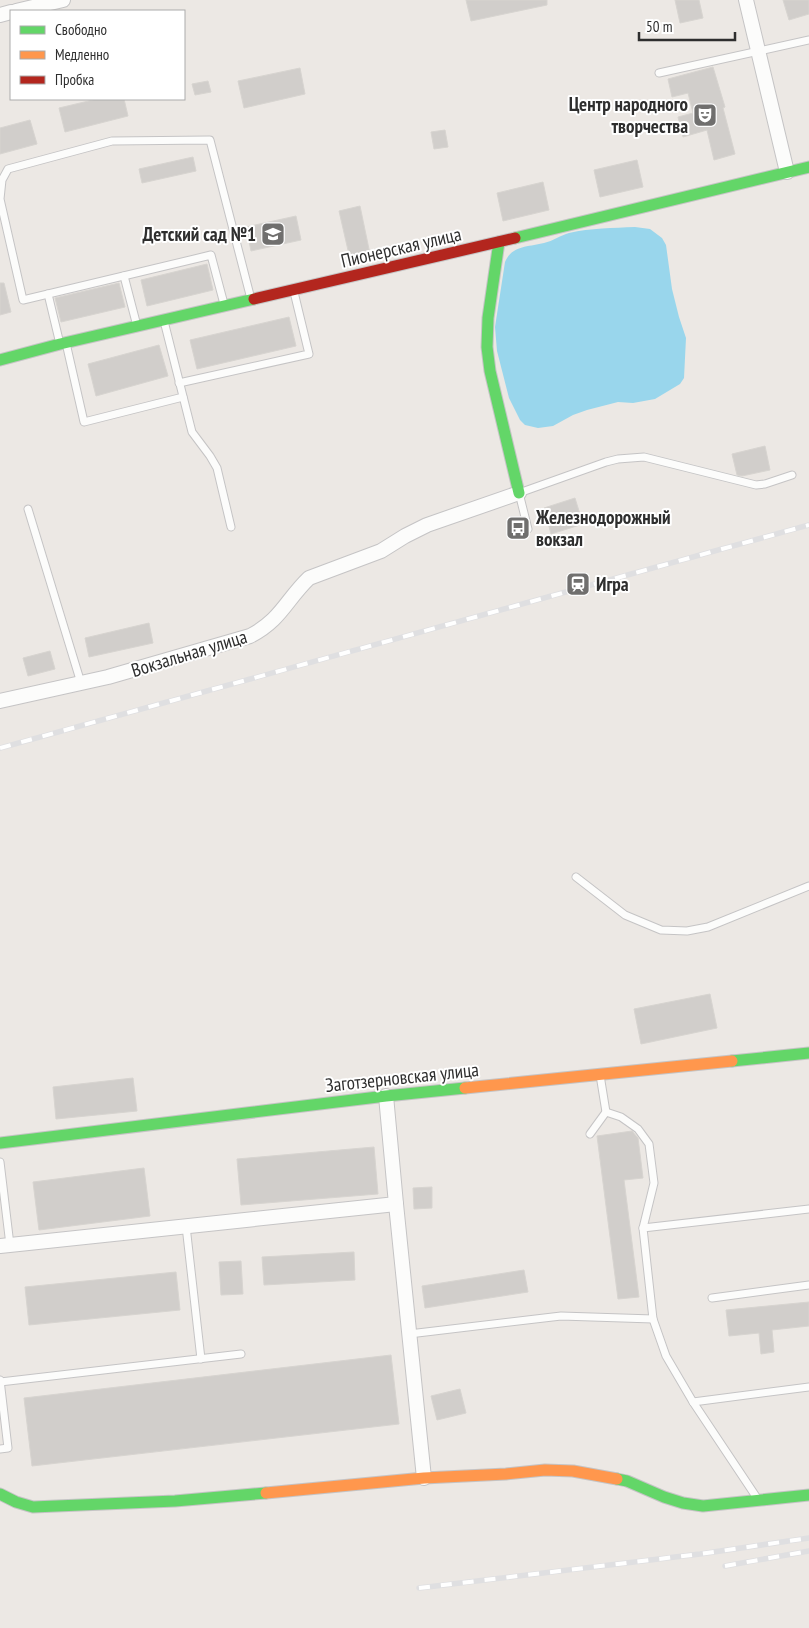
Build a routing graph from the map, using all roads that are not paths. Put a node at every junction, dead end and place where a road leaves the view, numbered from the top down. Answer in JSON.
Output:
{"nodes":[{"id":1,"x":63,"y":0,"type":"edge"},
{"id":2,"x":746,"y":0,"type":"edge"},
{"id":3,"x":20,"y":10,"type":"edge"},
{"id":4,"x":809,"y":40,"type":"edge"},
{"id":5,"x":758,"y":52,"type":"junction"},
{"id":6,"x":659,"y":73,"type":"dead end"},
{"id":7,"x":809,"y":166,"type":"edge"},
{"id":8,"x":787,"y":172,"type":"junction"},
{"id":9,"x":499,"y":242,"type":"junction"},
{"id":10,"x":124,"y":276,"type":"junction"},
{"id":11,"x":294,"y":290,"type":"junction"},
{"id":12,"x":48,"y":294,"type":"junction"},
{"id":13,"x":251,"y":300,"type":"junction"},
{"id":14,"x":224,"y":306,"type":"junction"},
{"id":15,"x":163,"y":320,"type":"junction"},
{"id":16,"x":137,"y":326,"type":"junction"},
{"id":17,"x":63,"y":343,"type":"junction"},
{"id":18,"x":0,"y":360,"type":"edge"},
{"id":19,"x":179,"y":383,"type":"junction"},
{"id":20,"x":182,"y":398,"type":"junction"},
{"id":21,"x":792,"y":475,"type":"dead end"},
{"id":22,"x":519,"y":494,"type":"junction"},
{"id":23,"x":28,"y":509,"type":"dead end"},
{"id":24,"x":231,"y":527,"type":"dead end"},
{"id":25,"x":528,"y":529,"type":"dead end"},
{"id":26,"x":81,"y":683,"type":"junction"},
{"id":27,"x":0,"y":701,"type":"edge"},
{"id":28,"x":576,"y":876,"type":"dead end"},
{"id":29,"x":809,"y":886,"type":"edge"},
{"id":30,"x":809,"y":1052,"type":"edge"},
{"id":31,"x":600,"y":1075,"type":"junction"},
{"id":32,"x":386,"y":1096,"type":"junction"},
{"id":33,"x":606,"y":1112,"type":"junction"},
{"id":34,"x":590,"y":1134,"type":"dead end"},
{"id":35,"x":0,"y":1143,"type":"edge"},
{"id":36,"x":0,"y":1162,"type":"edge"},
{"id":37,"x":396,"y":1204,"type":"junction"},
{"id":38,"x":809,"y":1209,"type":"edge"},
{"id":39,"x":186,"y":1226,"type":"junction"},
{"id":40,"x":643,"y":1228,"type":"junction"},
{"id":41,"x":5,"y":1246,"type":"edge"},
{"id":42,"x":809,"y":1285,"type":"edge"},
{"id":43,"x":712,"y":1298,"type":"dead end"},
{"id":44,"x":654,"y":1319,"type":"junction"},
{"id":45,"x":409,"y":1334,"type":"junction"},
{"id":46,"x":241,"y":1354,"type":"dead end"},
{"id":47,"x":201,"y":1358,"type":"junction"},
{"id":48,"x":0,"y":1381,"type":"edge"},
{"id":49,"x":809,"y":1387,"type":"edge"},
{"id":50,"x":692,"y":1402,"type":"junction"},
{"id":51,"x":0,"y":1450,"type":"edge"},
{"id":52,"x":424,"y":1478,"type":"junction"},
{"id":53,"x":0,"y":1494,"type":"edge"},
{"id":54,"x":809,"y":1495,"type":"edge"},
{"id":55,"x":759,"y":1501,"type":"junction"}],
"edges":[{"from":1,"to":3,"type":"street"},
{"from":2,"to":5,"type":"street"},
{"from":4,"to":5,"type":"lane"},
{"from":5,"to":6,"type":"lane"},
{"from":5,"to":8,"type":"street"},
{"from":7,"to":8,"type":"street","name":"Пионерская улица"},
{"from":8,"to":9,"type":"street","name":"Пионерская улица"},
{"from":9,"to":11,"type":"street","name":"Пионерская улица"},
{"from":9,"to":22,"type":"street"},
{"from":10,"to":12,"type":"lane"},
{"from":10,"to":14,"type":"lane"},
{"from":10,"to":16,"type":"lane"},
{"from":11,"to":13,"type":"street","name":"Пионерская улица"},
{"from":11,"to":19,"type":"lane"},
{"from":12,"to":13,"type":"lane"},
{"from":12,"to":17,"type":"lane"},
{"from":13,"to":14,"type":"street","name":"Пионерская улица"},
{"from":14,"to":15,"type":"street","name":"Пионерская улица"},
{"from":15,"to":16,"type":"street","name":"Пионерская улица"},
{"from":15,"to":19,"type":"lane"},
{"from":16,"to":17,"type":"street","name":"Пионерская улица"},
{"from":17,"to":18,"type":"street","name":"Пионерская улица"},
{"from":17,"to":20,"type":"lane"},
{"from":19,"to":20,"type":"lane"},
{"from":20,"to":24,"type":"lane"},
{"from":21,"to":22,"type":"lane"},
{"from":22,"to":25,"type":"lane"},
{"from":22,"to":26,"type":"street","name":"Вокзальная улица"},
{"from":23,"to":26,"type":"lane"},
{"from":26,"to":27,"type":"street","name":"Вокзальная улица"},
{"from":28,"to":29,"type":"lane"},
{"from":30,"to":31,"type":"street","name":"Заготзерновская улица"},
{"from":31,"to":32,"type":"street","name":"Заготзерновская улица"},
{"from":31,"to":33,"type":"lane"},
{"from":32,"to":35,"type":"street","name":"Заготзерновская улица"},
{"from":32,"to":37,"type":"street"},
{"from":33,"to":34,"type":"lane"},
{"from":33,"to":40,"type":"lane"},
{"from":36,"to":41,"type":"lane"},
{"from":37,"to":39,"type":"street"},
{"from":37,"to":45,"type":"street"},
{"from":38,"to":40,"type":"lane"},
{"from":39,"to":41,"type":"street"},
{"from":39,"to":47,"type":"lane"},
{"from":40,"to":44,"type":"lane"},
{"from":42,"to":43,"type":"lane"},
{"from":44,"to":45,"type":"lane"},
{"from":44,"to":50,"type":"lane"},
{"from":45,"to":52,"type":"street"},
{"from":46,"to":47,"type":"lane"},
{"from":47,"to":48,"type":"lane"},
{"from":48,"to":51,"type":"lane"},
{"from":49,"to":50,"type":"lane"},
{"from":50,"to":55,"type":"lane"},
{"from":52,"to":53,"type":"street"},
{"from":52,"to":55,"type":"street"},
{"from":54,"to":55,"type":"street"}]}
